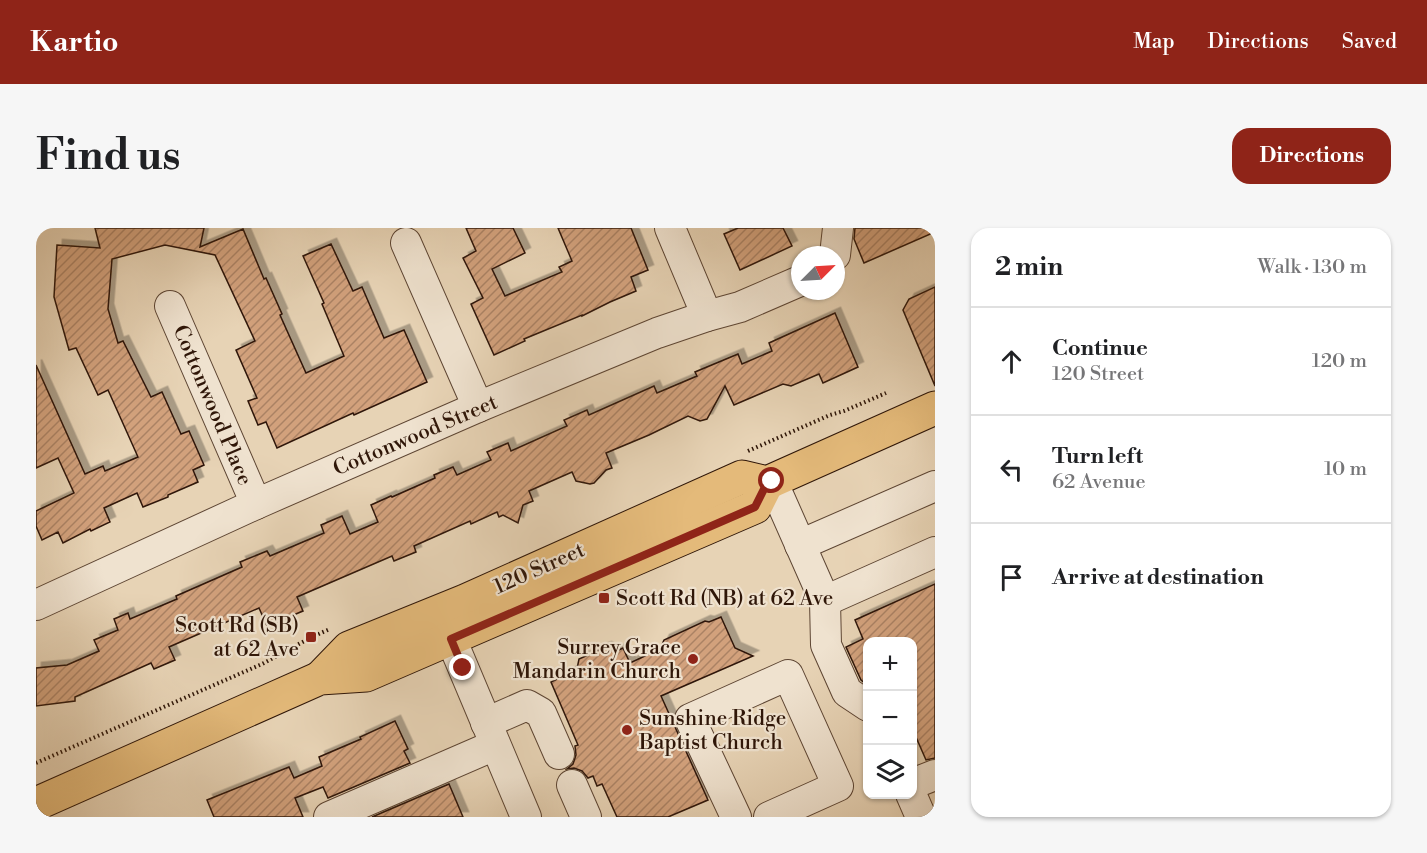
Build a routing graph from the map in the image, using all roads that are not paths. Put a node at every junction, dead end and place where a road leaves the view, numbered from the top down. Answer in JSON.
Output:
{"nodes":[{"id":1,"x":670,"y":228,"type":"edge"},
{"id":2,"x":838,"y":228,"type":"edge"},
{"id":3,"x":406,"y":243,"type":"dead end"},
{"id":4,"x":837,"y":246,"type":"edge"},
{"id":5,"x":791,"y":285,"type":"edge"},
{"id":6,"x":170,"y":306,"type":"dead end"},
{"id":7,"x":707,"y":316,"type":"junction"},
{"id":8,"x":478,"y":407,"type":"junction"},
{"id":9,"x":935,"y":408,"type":"edge"},
{"id":10,"x":770,"y":482,"type":"junction"},
{"id":11,"x":935,"y":486,"type":"edge"},
{"id":12,"x":256,"y":504,"type":"junction"},
{"id":13,"x":800,"y":545,"type":"junction"},
{"id":14,"x":931,"y":557,"type":"edge"},
{"id":15,"x":825,"y":601,"type":"junction"},
{"id":16,"x":36,"y":605,"type":"edge"},
{"id":17,"x":445,"y":625,"type":"junction"},
{"id":18,"x":863,"y":703,"type":"edge"},
{"id":19,"x":491,"y":734,"type":"junction"},
{"id":20,"x":559,"y":754,"type":"dead end"},
{"id":21,"x":935,"y":774,"type":"edge"},
{"id":22,"x":917,"y":782,"type":"edge"},
{"id":23,"x":572,"y":785,"type":"dead end"},
{"id":24,"x":913,"y":799,"type":"edge"},
{"id":25,"x":36,"y":804,"type":"edge"},
{"id":26,"x":329,"y":817,"type":"edge"},
{"id":27,"x":526,"y":817,"type":"edge"},
{"id":28,"x":586,"y":817,"type":"edge"},
{"id":29,"x":736,"y":817,"type":"edge"},
{"id":30,"x":769,"y":817,"type":"edge"},
{"id":31,"x":921,"y":817,"type":"edge"}],
"edges":[{"from":1,"to":7,"type":"street"},
{"from":2,"to":4,"type":"street"},
{"from":3,"to":8,"type":"street"},
{"from":5,"to":7,"type":"street","name":"Cottonwood Street"},
{"from":6,"to":12,"type":"street","name":"Cottonwood Place"},
{"from":7,"to":8,"type":"street","name":"Cottonwood Street"},
{"from":8,"to":12,"type":"street","name":"Cottonwood Street"},
{"from":9,"to":10,"type":"main road"},
{"from":10,"to":13,"type":"street"},
{"from":10,"to":17,"type":"main road","name":"120 Street"},
{"from":11,"to":13,"type":"street"},
{"from":12,"to":16,"type":"street","name":"Cottonwood Street"},
{"from":13,"to":15,"type":"street"},
{"from":14,"to":15,"type":"street"},
{"from":15,"to":18,"type":"street"},
{"from":17,"to":19,"type":"street"},
{"from":17,"to":25,"type":"main road","name":"120 Street"},
{"from":19,"to":20,"type":"street"},
{"from":19,"to":26,"type":"street"},
{"from":19,"to":27,"type":"street"},
{"from":21,"to":22,"type":"street"},
{"from":23,"to":28,"type":"street"},
{"from":24,"to":31,"type":"street"},
{"from":29,"to":30,"type":"street"}]}
